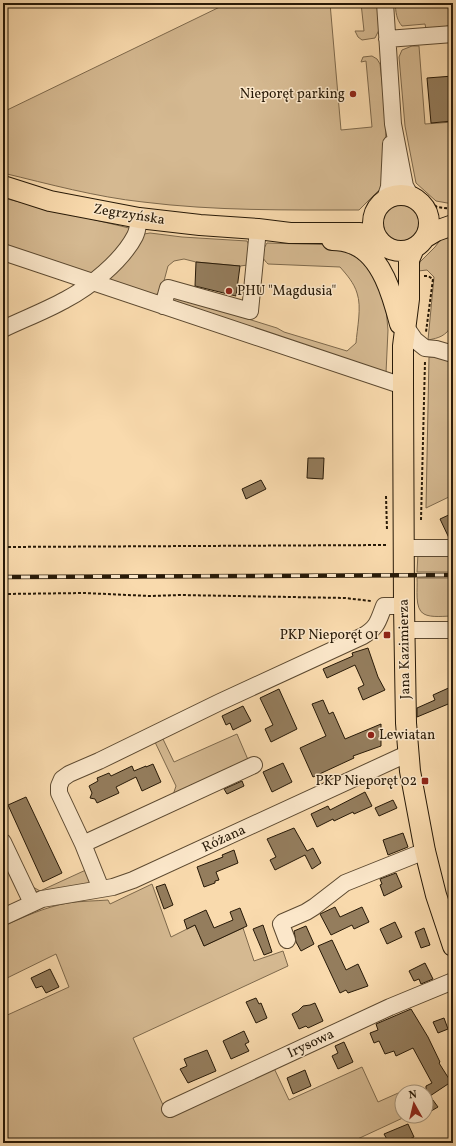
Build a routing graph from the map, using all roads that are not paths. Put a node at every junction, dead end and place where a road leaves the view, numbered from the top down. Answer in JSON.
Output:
{"nodes":[{"id":1,"x":385,"y":3,"type":"edge"},
{"id":2,"x":453,"y":34,"type":"edge"},
{"id":3,"x":387,"y":39,"type":"junction"},
{"id":4,"x":393,"y":124,"type":"junction"},
{"id":5,"x":3,"y":186,"type":"edge"},
{"id":6,"x":420,"y":203,"type":"junction"},
{"id":7,"x":380,"y":204,"type":"junction"},
{"id":8,"x":453,"y":214,"type":"edge"},
{"id":9,"x":139,"y":218,"type":"junction"},
{"id":10,"x":453,"y":225,"type":"edge"},
{"id":11,"x":258,"y":229,"type":"junction"},
{"id":12,"x":290,"y":233,"type":"junction"},
{"id":13,"x":381,"y":242,"type":"junction"},
{"id":14,"x":420,"y":243,"type":"junction"},
{"id":15,"x":3,"y":252,"type":"edge"},
{"id":16,"x":93,"y":282,"type":"junction"},
{"id":17,"x":164,"y":306,"type":"junction"},
{"id":18,"x":3,"y":328,"type":"edge"},
{"id":19,"x":403,"y":332,"type":"junction"},
{"id":20,"x":425,"y":348,"type":"junction"},
{"id":21,"x":452,"y":353,"type":"edge"},
{"id":22,"x":403,"y":381,"type":"junction"},
{"id":23,"x":404,"y":548,"type":"junction"},
{"id":24,"x":453,"y":548,"type":"edge"},
{"id":25,"x":404,"y":606,"type":"junction"},
{"id":26,"x":404,"y":630,"type":"junction"},
{"id":27,"x":453,"y":630,"type":"edge"},
{"id":28,"x":409,"y":753,"type":"junction"},
{"id":29,"x":254,"y":765,"type":"dead end"},
{"id":30,"x":3,"y":842,"type":"edge"},
{"id":31,"x":83,"y":844,"type":"junction"},
{"id":32,"x":425,"y":851,"type":"junction"},
{"id":33,"x":101,"y":889,"type":"junction"},
{"id":34,"x":32,"y":903,"type":"junction"},
{"id":35,"x":3,"y":917,"type":"edge"},
{"id":36,"x":287,"y":940,"type":"dead end"},
{"id":37,"x":453,"y":946,"type":"edge"},
{"id":38,"x":453,"y":981,"type":"edge"},
{"id":39,"x":170,"y":1109,"type":"dead end"}],
"edges":[{"from":1,"to":3,"type":"street"},
{"from":2,"to":3,"type":"street"},
{"from":3,"to":4,"type":"street"},
{"from":4,"to":6,"type":"street"},
{"from":4,"to":7,"type":"street"},
{"from":5,"to":9,"type":"main road","name":"Zegrzyńska"},
{"from":6,"to":7,"type":"main road"},
{"from":6,"to":8,"type":"main road"},
{"from":6,"to":14,"type":"main road"},
{"from":7,"to":11,"type":"main road","name":"Zegrzyńska"},
{"from":7,"to":13,"type":"main road"},
{"from":9,"to":11,"type":"main road","name":"Zegrzyńska"},
{"from":9,"to":16,"type":"street"},
{"from":10,"to":14,"type":"main road"},
{"from":11,"to":12,"type":"main road","name":"Zegrzyńska"},
{"from":11,"to":17,"type":"street"},
{"from":12,"to":13,"type":"main road","name":"Zegrzyńska"},
{"from":12,"to":19,"type":"main road"},
{"from":13,"to":14,"type":"main road"},
{"from":13,"to":19,"type":"main road","name":"Jana Kazimierza"},
{"from":14,"to":19,"type":"main road","name":"Jana Kazimierza"},
{"from":15,"to":16,"type":"street"},
{"from":16,"to":17,"type":"street"},
{"from":16,"to":18,"type":"street"},
{"from":17,"to":22,"type":"street"},
{"from":19,"to":20,"type":"street"},
{"from":19,"to":22,"type":"main road","name":"Jana Kazimierza"},
{"from":20,"to":21,"type":"street"},
{"from":20,"to":22,"type":"street"},
{"from":22,"to":23,"type":"main road","name":"Jana Kazimierza"},
{"from":23,"to":24,"type":"street"},
{"from":23,"to":25,"type":"main road","name":"Jana Kazimierza"},
{"from":25,"to":26,"type":"main road","name":"Jana Kazimierza"},
{"from":25,"to":31,"type":"street"},
{"from":26,"to":27,"type":"street"},
{"from":26,"to":28,"type":"main road","name":"Jana Kazimierza"},
{"from":28,"to":32,"type":"main road","name":"Jana Kazimierza"},
{"from":28,"to":33,"type":"street","name":"Różana"},
{"from":29,"to":31,"type":"street"},
{"from":30,"to":34,"type":"street"},
{"from":31,"to":33,"type":"street"},
{"from":32,"to":36,"type":"street"},
{"from":32,"to":37,"type":"main road","name":"Jana Kazimierza"},
{"from":33,"to":34,"type":"street","name":"Różana"},
{"from":34,"to":35,"type":"street","name":"Różana"},
{"from":38,"to":39,"type":"street","name":"Irysowa"}]}
